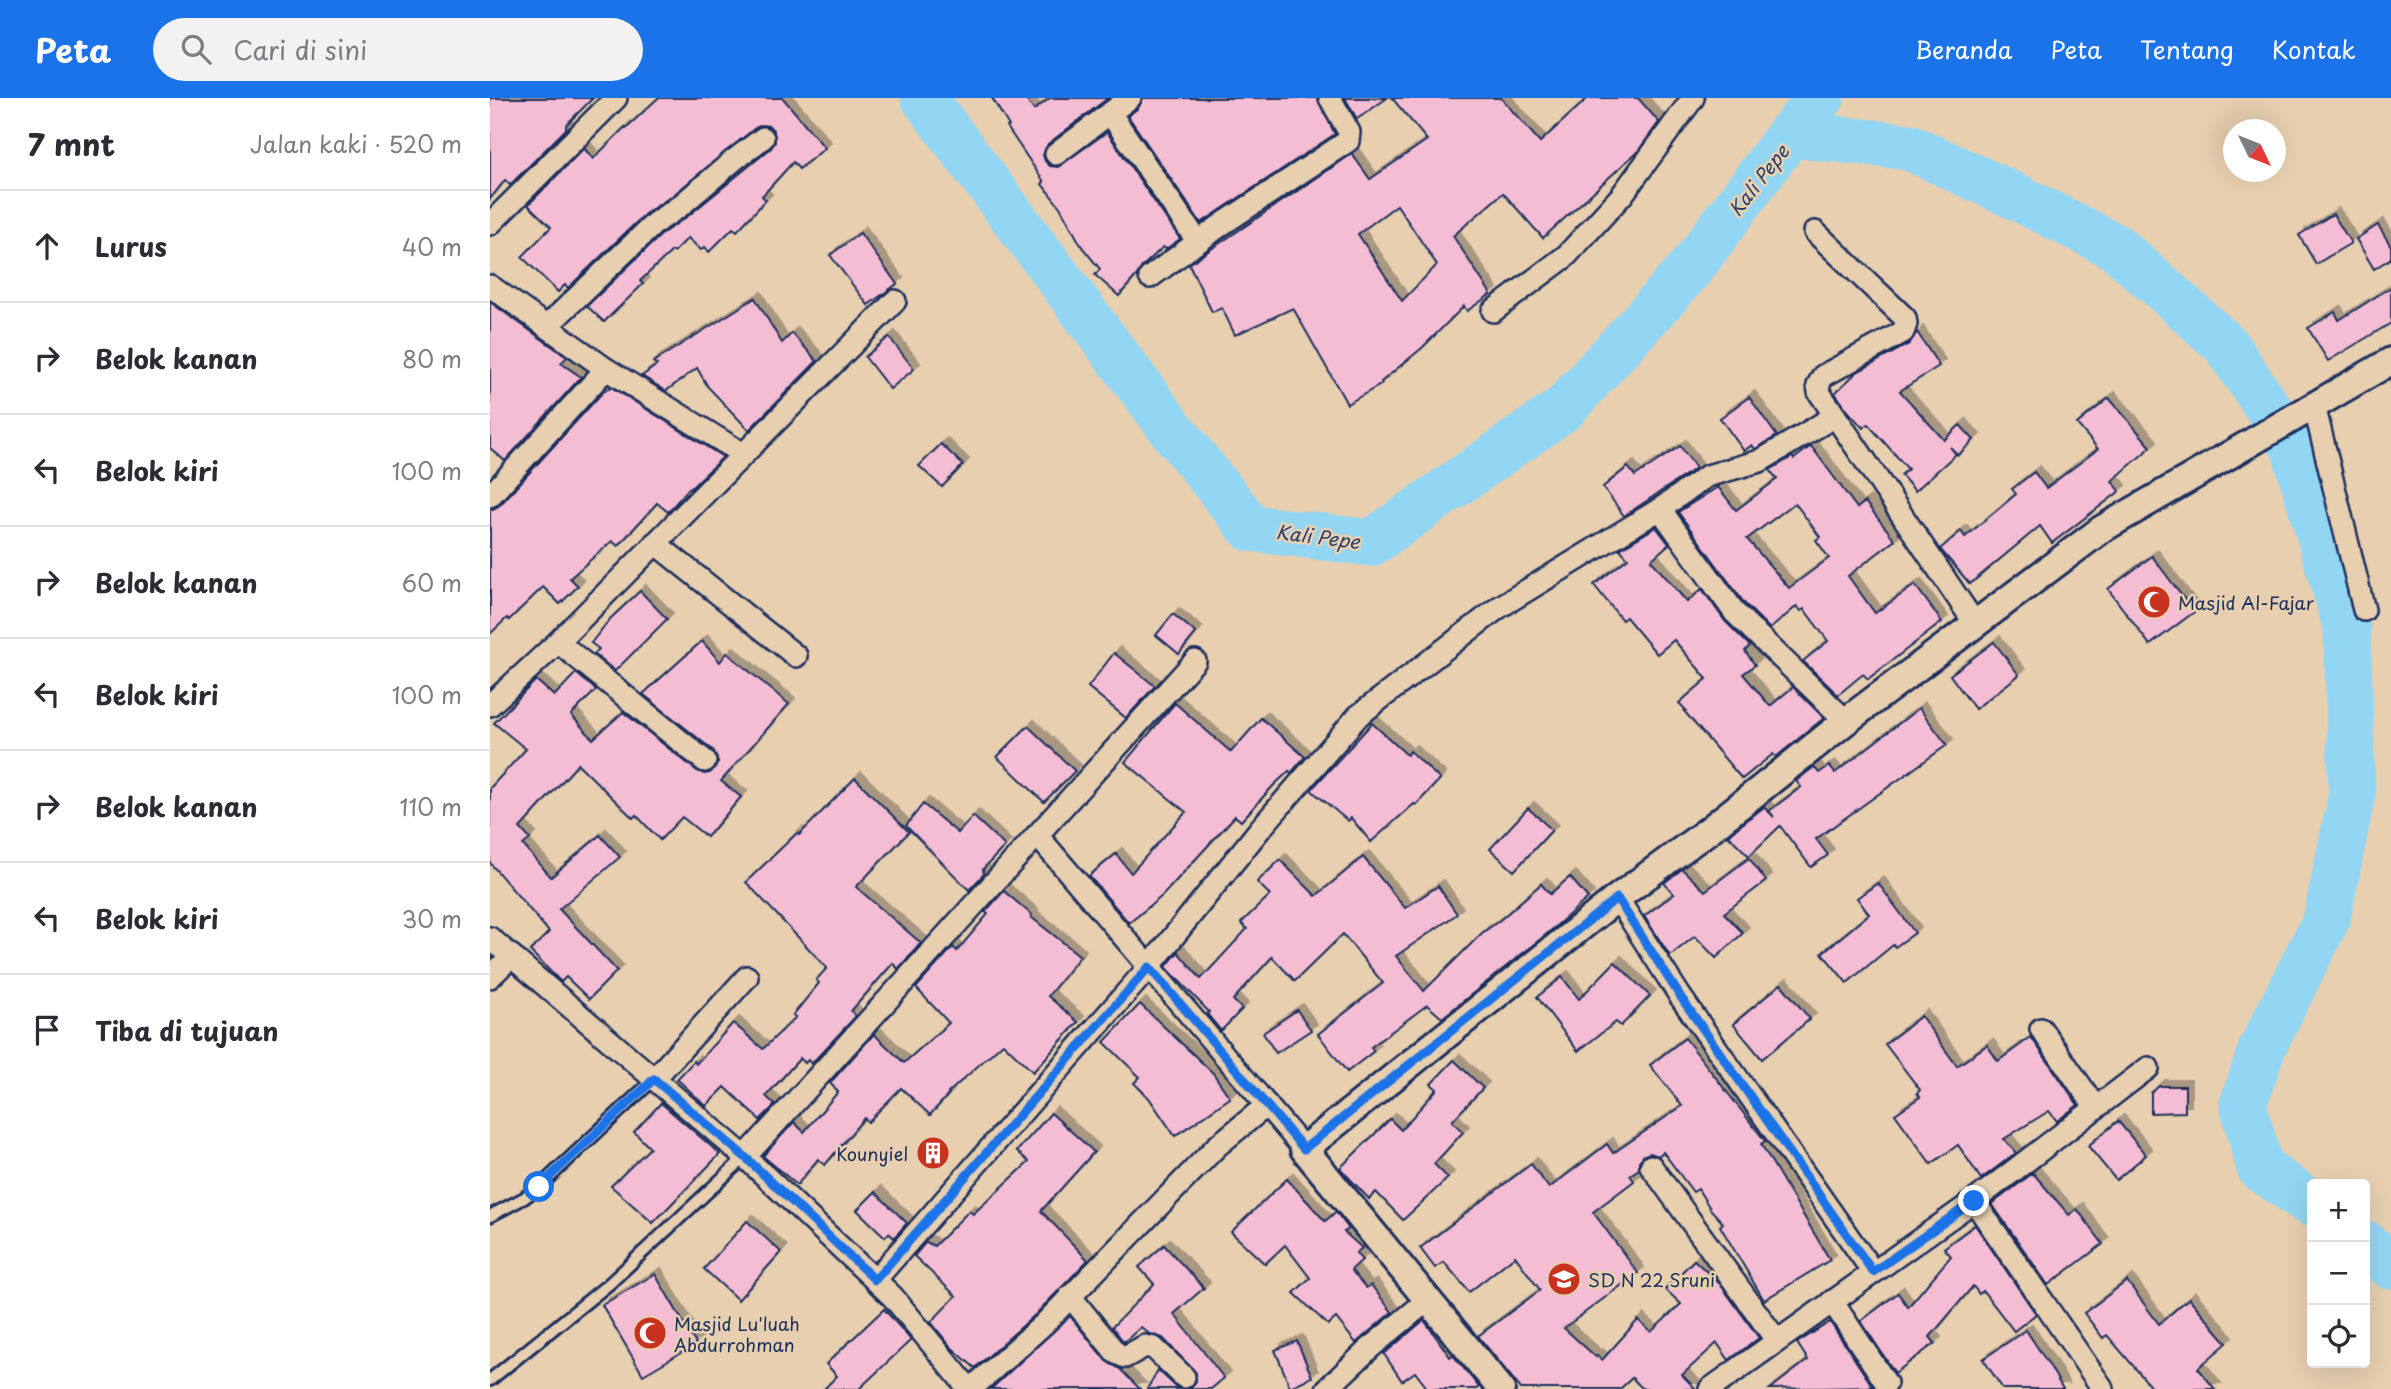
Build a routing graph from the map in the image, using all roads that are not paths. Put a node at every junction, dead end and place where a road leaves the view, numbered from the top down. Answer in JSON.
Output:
{"nodes":[{"id":1,"x":616,"y":98,"type":"edge"},
{"id":2,"x":1130,"y":98,"type":"edge"},
{"id":3,"x":1330,"y":98,"type":"edge"},
{"id":4,"x":1693,"y":98,"type":"edge"},
{"id":5,"x":1110,"y":113,"type":"junction"},
{"id":6,"x":763,"y":138,"type":"dead end"},
{"id":7,"x":1056,"y":154,"type":"dead end"},
{"id":8,"x":490,"y":224,"type":"edge"},
{"id":9,"x":1815,"y":232,"type":"dead end"},
{"id":10,"x":1198,"y":242,"type":"junction"},
{"id":11,"x":1150,"y":277,"type":"dead end"},
{"id":12,"x":490,"y":286,"type":"edge"},
{"id":13,"x":895,"y":301,"type":"dead end"},
{"id":14,"x":1493,"y":311,"type":"dead end"},
{"id":15,"x":546,"y":327,"type":"junction"},
{"id":16,"x":2391,"y":361,"type":"edge"},
{"id":17,"x":606,"y":369,"type":"junction"},
{"id":18,"x":2310,"y":407,"type":"junction"},
{"id":19,"x":1835,"y":416,"type":"junction"},
{"id":20,"x":743,"y":454,"type":"junction"},
{"id":21,"x":490,"y":496,"type":"edge"},
{"id":22,"x":1660,"y":509,"type":"junction"},
{"id":23,"x":655,"y":543,"type":"junction"},
{"id":24,"x":2364,"y":610,"type":"dead end"},
{"id":25,"x":1976,"y":625,"type":"junction"},
{"id":26,"x":558,"y":642,"type":"junction"},
{"id":27,"x":796,"y":656,"type":"dead end"},
{"id":28,"x":1195,"y":661,"type":"dead end"},
{"id":29,"x":490,"y":705,"type":"edge"},
{"id":30,"x":1846,"y":721,"type":"junction"},
{"id":31,"x":705,"y":761,"type":"dead end"},
{"id":32,"x":1037,"y":835,"type":"junction"},
{"id":33,"x":1617,"y":898,"type":"junction"},
{"id":34,"x":490,"y":938,"type":"edge"},
{"id":35,"x":515,"y":959,"type":"junction"},
{"id":36,"x":1149,"y":967,"type":"junction"},
{"id":37,"x":747,"y":977,"type":"dead end"},
{"id":38,"x":490,"y":978,"type":"edge"},
{"id":39,"x":2041,"y":1029,"type":"dead end"},
{"id":40,"x":2148,"y":1068,"type":"dead end"},
{"id":41,"x":649,"y":1074,"type":"junction"},
{"id":42,"x":1267,"y":1105,"type":"junction"},
{"id":43,"x":2096,"y":1108,"type":"junction"},
{"id":44,"x":1304,"y":1149,"type":"junction"},
{"id":45,"x":745,"y":1157,"type":"junction"},
{"id":46,"x":1651,"y":1166,"type":"dead end"},
{"id":47,"x":1974,"y":1201,"type":"junction"},
{"id":48,"x":490,"y":1216,"type":"edge"},
{"id":49,"x":1873,"y":1272,"type":"junction"},
{"id":50,"x":875,"y":1280,"type":"junction"},
{"id":51,"x":1070,"y":1296,"type":"junction"},
{"id":52,"x":1429,"y":1300,"type":"junction"},
{"id":53,"x":1832,"y":1301,"type":"junction"},
{"id":54,"x":1777,"y":1341,"type":"junction"},
{"id":55,"x":1184,"y":1377,"type":"dead end"},
{"id":56,"x":490,"y":1380,"type":"edge"},
{"id":57,"x":1886,"y":1383,"type":"dead end"},
{"id":58,"x":970,"y":1389,"type":"edge"},
{"id":59,"x":1327,"y":1389,"type":"edge"},
{"id":60,"x":1501,"y":1389,"type":"edge"},
{"id":61,"x":1710,"y":1389,"type":"edge"},
{"id":62,"x":2103,"y":1389,"type":"edge"}],
"edges":[{"from":1,"to":8,"type":"street"},
{"from":2,"to":5,"type":"street"},
{"from":3,"to":10,"type":"street"},
{"from":4,"to":14,"type":"street"},
{"from":5,"to":7,"type":"street"},
{"from":5,"to":10,"type":"street"},
{"from":6,"to":15,"type":"street"},
{"from":9,"to":19,"type":"street"},
{"from":10,"to":11,"type":"street"},
{"from":12,"to":15,"type":"street"},
{"from":13,"to":20,"type":"street"},
{"from":15,"to":17,"type":"street"},
{"from":16,"to":18,"type":"street"},
{"from":17,"to":20,"type":"street"},
{"from":17,"to":21,"type":"street"},
{"from":18,"to":24,"type":"street"},
{"from":18,"to":25,"type":"street"},
{"from":19,"to":22,"type":"street"},
{"from":19,"to":25,"type":"street"},
{"from":20,"to":23,"type":"street"},
{"from":22,"to":30,"type":"street"},
{"from":22,"to":36,"type":"street"},
{"from":23,"to":26,"type":"street"},
{"from":23,"to":27,"type":"street"},
{"from":25,"to":30,"type":"street"},
{"from":26,"to":29,"type":"street"},
{"from":26,"to":31,"type":"street"},
{"from":28,"to":32,"type":"street"},
{"from":30,"to":33,"type":"street"},
{"from":32,"to":36,"type":"street"},
{"from":32,"to":45,"type":"street"},
{"from":33,"to":44,"type":"street"},
{"from":33,"to":49,"type":"street"},
{"from":34,"to":35,"type":"street"},
{"from":35,"to":38,"type":"street"},
{"from":35,"to":41,"type":"street"},
{"from":36,"to":42,"type":"street"},
{"from":36,"to":50,"type":"street"},
{"from":37,"to":41,"type":"street"},
{"from":39,"to":43,"type":"street"},
{"from":40,"to":43,"type":"street"},
{"from":41,"to":45,"type":"street"},
{"from":41,"to":48,"type":"lane"},
{"from":42,"to":44,"type":"street"},
{"from":42,"to":51,"type":"street"},
{"from":43,"to":47,"type":"street"},
{"from":44,"to":52,"type":"street"},
{"from":45,"to":50,"type":"street"},
{"from":45,"to":56,"type":"lane"},
{"from":46,"to":54,"type":"street"},
{"from":47,"to":49,"type":"street"},
{"from":47,"to":62,"type":"street"},
{"from":49,"to":53,"type":"street"},
{"from":50,"to":58,"type":"street"},
{"from":51,"to":55,"type":"street"},
{"from":51,"to":58,"type":"street"},
{"from":52,"to":59,"type":"street"},
{"from":52,"to":60,"type":"street"},
{"from":53,"to":54,"type":"street"},
{"from":53,"to":57,"type":"street"},
{"from":54,"to":61,"type":"street"}]}
